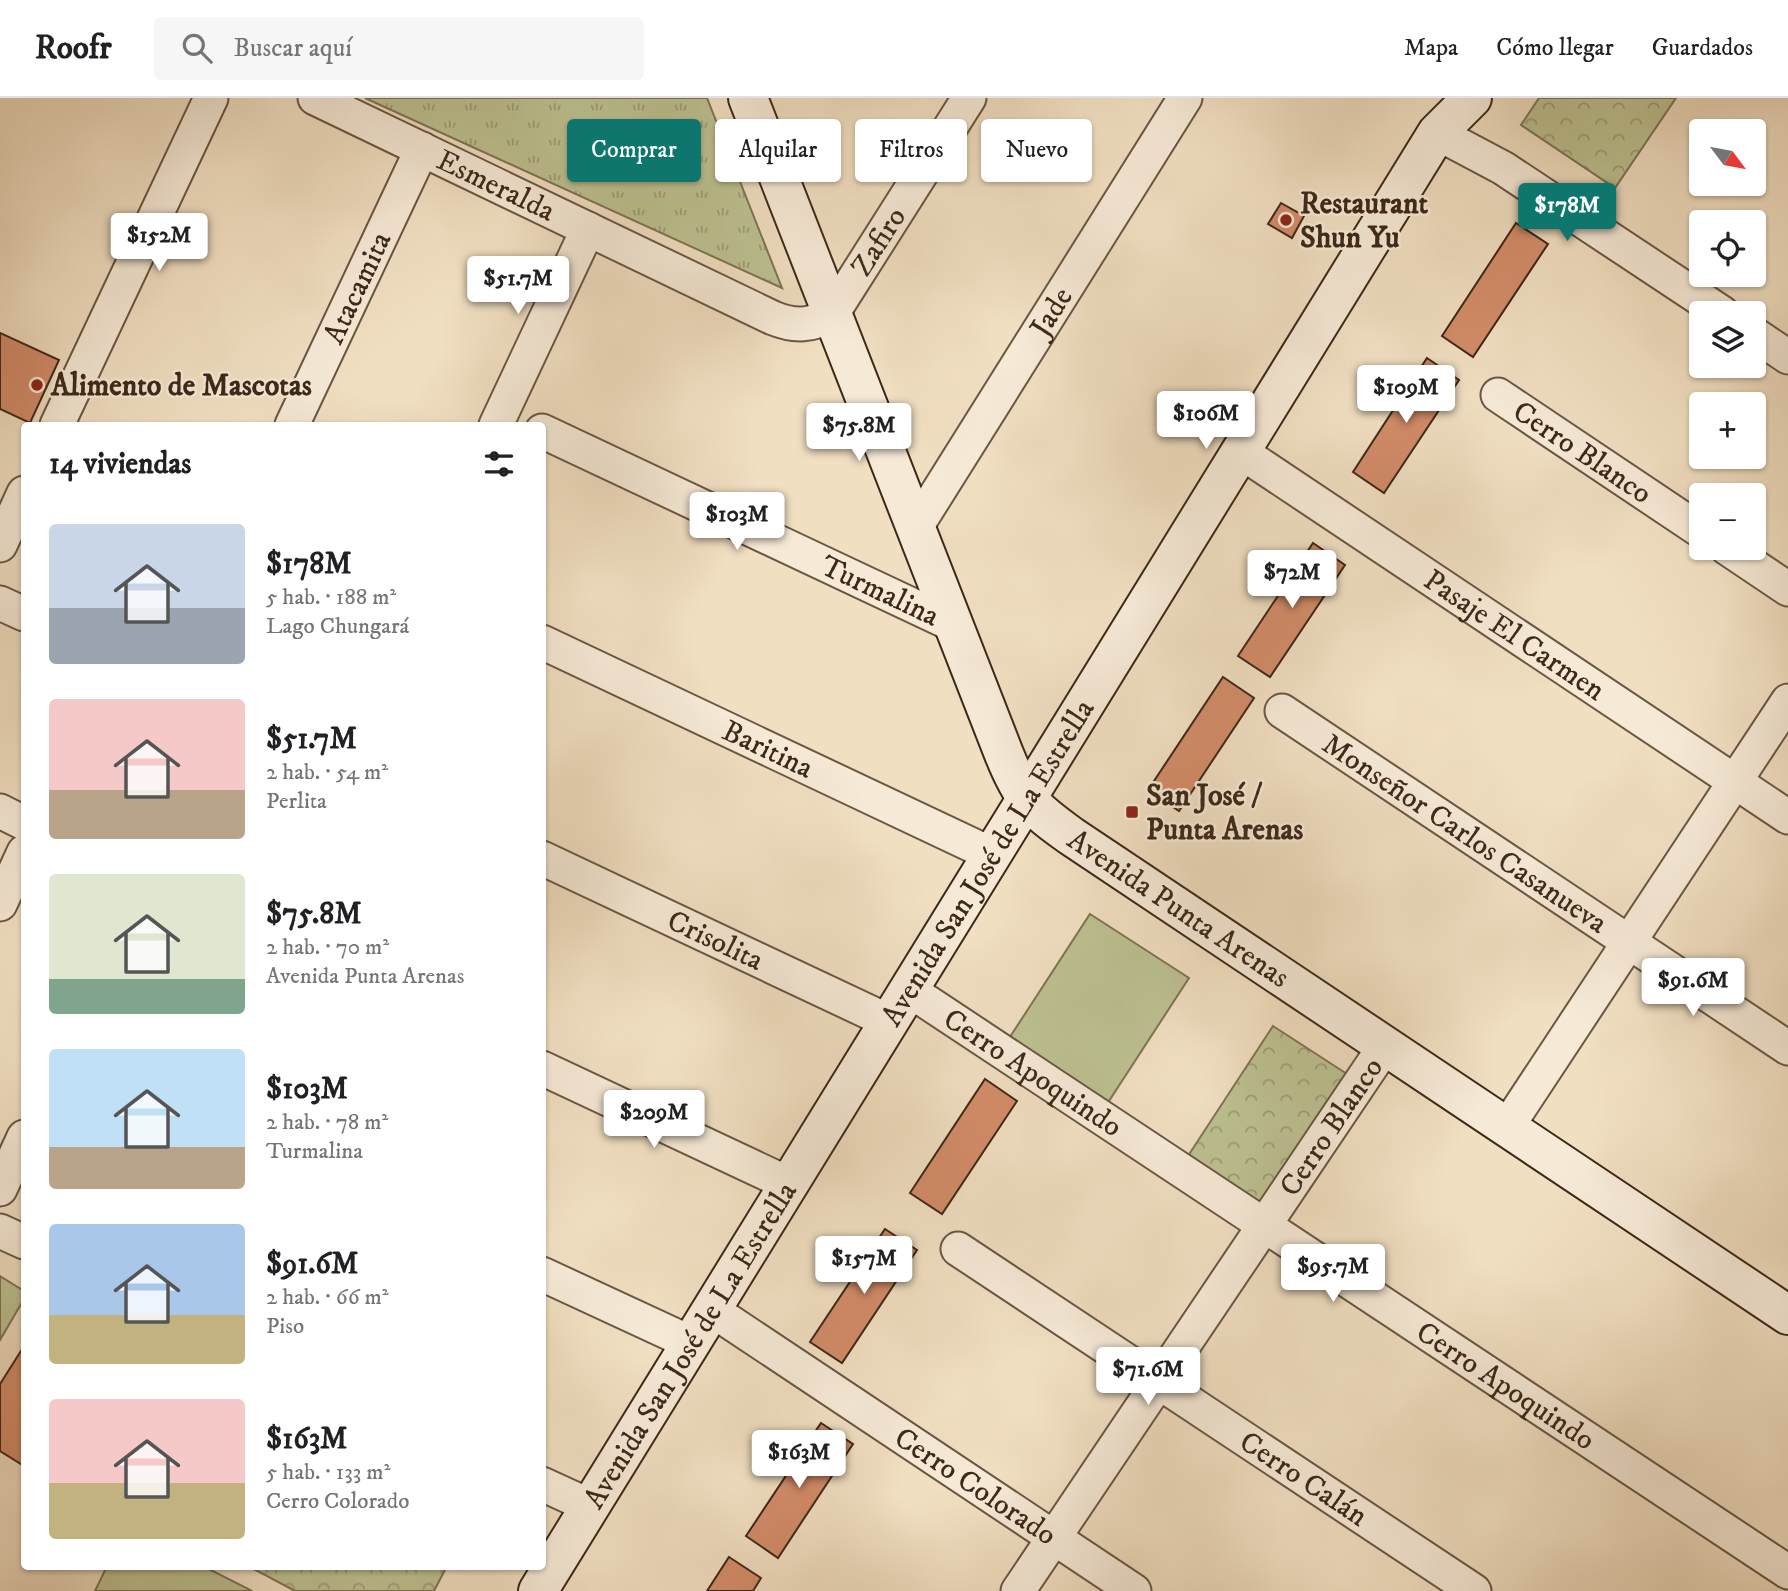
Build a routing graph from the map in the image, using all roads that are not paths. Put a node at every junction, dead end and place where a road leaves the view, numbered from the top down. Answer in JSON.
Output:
{"nodes":[{"id":1,"x":211,"y":98,"type":"edge"},
{"id":2,"x":315,"y":98,"type":"edge"},
{"id":3,"x":969,"y":98,"type":"edge"},
{"id":4,"x":1185,"y":98,"type":"edge"},
{"id":5,"x":1472,"y":98,"type":"edge"},
{"id":6,"x":754,"y":103,"type":"edge"},
{"id":7,"x":1441,"y":115,"type":"edge"},
{"id":8,"x":422,"y":149,"type":"junction"},
{"id":9,"x":588,"y":229,"type":"junction"},
{"id":10,"x":1704,"y":301,"type":"edge"},
{"id":11,"x":832,"y":314,"type":"junction"},
{"id":12,"x":1766,"y":342,"type":"edge"},
{"id":13,"x":1788,"y":357,"type":"edge"},
{"id":14,"x":1498,"y":394,"type":"dead end"},
{"id":15,"x":510,"y":421,"type":"edge"},
{"id":16,"x":58,"y":422,"type":"edge"},
{"id":17,"x":293,"y":422,"type":"edge"},
{"id":18,"x":546,"y":432,"type":"edge"},
{"id":19,"x":1241,"y":452,"type":"junction"},
{"id":20,"x":16,"y":493,"type":"edge"},
{"id":21,"x":1689,"y":523,"type":"edge"},
{"id":22,"x":916,"y":527,"type":"junction"},
{"id":23,"x":0,"y":545,"type":"edge"},
{"id":24,"x":1745,"y":560,"type":"edge"},
{"id":25,"x":1788,"y":589,"type":"edge"},
{"id":26,"x":0,"y":603,"type":"edge"},
{"id":27,"x":21,"y":613,"type":"edge"},
{"id":28,"x":954,"y":625,"type":"junction"},
{"id":29,"x":546,"y":644,"type":"edge"},
{"id":30,"x":1788,"y":701,"type":"edge"},
{"id":31,"x":1282,"y":711,"type":"dead end"},
{"id":32,"x":1735,"y":781,"type":"junction"},
{"id":33,"x":1026,"y":800,"type":"junction"},
{"id":34,"x":0,"y":811,"type":"edge"},
{"id":35,"x":1788,"y":817,"type":"edge"},
{"id":36,"x":21,"y":822,"type":"edge"},
{"id":37,"x":992,"y":855,"type":"junction"},
{"id":38,"x":21,"y":858,"type":"edge"},
{"id":39,"x":546,"y":860,"type":"edge"},
{"id":40,"x":0,"y":904,"type":"edge"},
{"id":41,"x":1628,"y":942,"type":"junction"},
{"id":42,"x":899,"y":1006,"type":"junction"},
{"id":43,"x":1385,"y":1046,"type":"junction"},
{"id":44,"x":1788,"y":1048,"type":"edge"},
{"id":45,"x":546,"y":1070,"type":"edge"},
{"id":46,"x":1507,"y":1127,"type":"junction"},
{"id":47,"x":21,"y":1144,"type":"edge"},
{"id":48,"x":789,"y":1184,"type":"junction"},
{"id":49,"x":0,"y":1189,"type":"edge"},
{"id":50,"x":1264,"y":1225,"type":"junction"},
{"id":51,"x":0,"y":1231,"type":"edge"},
{"id":52,"x":21,"y":1241,"type":"edge"},
{"id":53,"x":958,"y":1249,"type":"dead end"},
{"id":54,"x":546,"y":1275,"type":"edge"},
{"id":55,"x":712,"y":1310,"type":"junction"},
{"id":56,"x":1788,"y":1315,"type":"edge"},
{"id":57,"x":691,"y":1343,"type":"junction"},
{"id":58,"x":1158,"y":1382,"type":"junction"},
{"id":59,"x":546,"y":1486,"type":"edge"},
{"id":60,"x":590,"y":1506,"type":"junction"},
{"id":61,"x":1054,"y":1538,"type":"junction"},
{"id":62,"x":1788,"y":1572,"type":"edge"},
{"id":63,"x":538,"y":1591,"type":"edge"},
{"id":64,"x":1018,"y":1591,"type":"edge"},
{"id":65,"x":1134,"y":1591,"type":"edge"},
{"id":66,"x":1474,"y":1591,"type":"edge"}],
"edges":[{"from":1,"to":16,"type":"street"},
{"from":2,"to":8,"type":"street","name":"Esmeralda"},
{"from":3,"to":11,"type":"street","name":"Zafiro"},
{"from":4,"to":22,"type":"street","name":"Jade"},
{"from":5,"to":7,"type":"main road","name":"Avenida San José de La Estrella"},
{"from":6,"to":11,"type":"main road","name":"Avenida Punta Arenas"},
{"from":7,"to":10,"type":"street"},
{"from":7,"to":19,"type":"main road","name":"Avenida San José de La Estrella"},
{"from":8,"to":9,"type":"street","name":"Esmeralda"},
{"from":8,"to":17,"type":"street","name":"Atacamita"},
{"from":9,"to":11,"type":"street","name":"Esmeralda"},
{"from":9,"to":15,"type":"street"},
{"from":11,"to":22,"type":"main road","name":"Avenida Punta Arenas"},
{"from":12,"to":13,"type":"street"},
{"from":14,"to":21,"type":"street","name":"Cerro Blanco"},
{"from":18,"to":28,"type":"street","name":"Turmalina"},
{"from":19,"to":32,"type":"street","name":"Pasaje El Carmen"},
{"from":19,"to":33,"type":"main road","name":"Avenida San José de La Estrella"},
{"from":20,"to":23,"type":"street"},
{"from":22,"to":28,"type":"main road","name":"Avenida Punta Arenas"},
{"from":24,"to":25,"type":"street"},
{"from":26,"to":27,"type":"street"},
{"from":28,"to":33,"type":"main road","name":"Avenida Punta Arenas"},
{"from":29,"to":37,"type":"street","name":"Baritina"},
{"from":30,"to":32,"type":"street"},
{"from":31,"to":41,"type":"street","name":"Monseñor Carlos Casanueva"},
{"from":32,"to":35,"type":"street","name":"Pasaje El Carmen"},
{"from":32,"to":41,"type":"street"},
{"from":33,"to":37,"type":"main road","name":"Avenida San José de La Estrella"},
{"from":33,"to":43,"type":"main road","name":"Avenida Punta Arenas"},
{"from":34,"to":36,"type":"street"},
{"from":37,"to":42,"type":"main road","name":"Avenida San José de La Estrella"},
{"from":38,"to":40,"type":"street"},
{"from":39,"to":42,"type":"street","name":"Crisolita"},
{"from":41,"to":44,"type":"street","name":"Monseñor Carlos Casanueva"},
{"from":41,"to":46,"type":"street"},
{"from":42,"to":48,"type":"main road","name":"Avenida San José de La Estrella"},
{"from":42,"to":50,"type":"street","name":"Cerro Apoquindo"},
{"from":43,"to":46,"type":"main road","name":"Avenida Punta Arenas"},
{"from":43,"to":50,"type":"street","name":"Cerro Blanco"},
{"from":45,"to":48,"type":"street"},
{"from":46,"to":56,"type":"main road","name":"Avenida Punta Arenas"},
{"from":47,"to":49,"type":"street"},
{"from":48,"to":55,"type":"main road","name":"Avenida San José de La Estrella"},
{"from":50,"to":58,"type":"street","name":"Cerro Blanco"},
{"from":50,"to":62,"type":"street","name":"Cerro Apoquindo"},
{"from":51,"to":52,"type":"street"},
{"from":53,"to":58,"type":"street","name":"Cerro Calán"},
{"from":54,"to":57,"type":"street"},
{"from":55,"to":57,"type":"main road","name":"Avenida San José de La Estrella"},
{"from":55,"to":61,"type":"street","name":"Cerro Colorado"},
{"from":57,"to":60,"type":"main road","name":"Avenida San José de La Estrella"},
{"from":58,"to":61,"type":"street","name":"Cerro Blanco"},
{"from":58,"to":66,"type":"street","name":"Cerro Calán"},
{"from":59,"to":60,"type":"street"},
{"from":60,"to":63,"type":"main road","name":"Avenida San José de La Estrella"},
{"from":61,"to":64,"type":"street","name":"Cerro Blanco"},
{"from":61,"to":65,"type":"street","name":"Cerro Colorado"}]}
